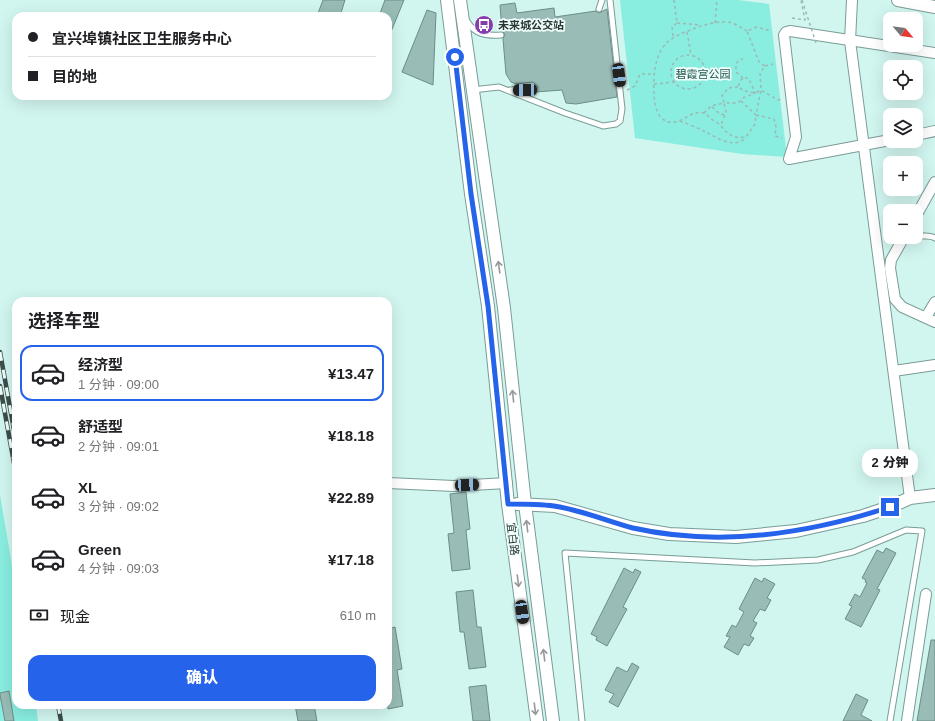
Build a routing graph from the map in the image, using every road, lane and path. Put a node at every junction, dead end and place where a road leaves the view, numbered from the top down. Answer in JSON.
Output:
{"nodes":[{"id":1,"x":447,"y":0,"type":"edge"},
{"id":2,"x":602,"y":0,"type":"edge"},
{"id":3,"x":610,"y":0,"type":"edge"},
{"id":4,"x":674,"y":0,"type":"edge"},
{"id":5,"x":717,"y":0,"type":"edge"},
{"id":6,"x":802,"y":0,"type":"edge"},
{"id":7,"x":852,"y":0,"type":"edge"},
{"id":8,"x":898,"y":0,"type":"edge"},
{"id":9,"x":461,"y":6,"type":"edge"},
{"id":10,"x":935,"y":6,"type":"edge"},
{"id":11,"x":600,"y":9,"type":"dead end"},
{"id":12,"x":792,"y":18,"type":"dead end"},
{"id":13,"x":677,"y":23,"type":"junction"},
{"id":14,"x":715,"y":23,"type":"junction"},
{"id":15,"x":703,"y":25,"type":"junction"},
{"id":16,"x":747,"y":31,"type":"junction"},
{"id":17,"x":770,"y":31,"type":"dead end"},
{"id":18,"x":687,"y":32,"type":"junction"},
{"id":19,"x":501,"y":35,"type":"dead end"},
{"id":20,"x":673,"y":37,"type":"junction"},
{"id":21,"x":850,"y":41,"type":"junction"},
{"id":22,"x":816,"y":43,"type":"dead end"},
{"id":23,"x":935,"y":53,"type":"edge"},
{"id":24,"x":691,"y":55,"type":"junction"},
{"id":25,"x":743,"y":59,"type":"dead end"},
{"id":26,"x":773,"y":64,"type":"dead end"},
{"id":27,"x":765,"y":66,"type":"junction"},
{"id":28,"x":655,"y":74,"type":"junction"},
{"id":29,"x":743,"y":78,"type":"junction"},
{"id":30,"x":676,"y":82,"type":"junction"},
{"id":31,"x":654,"y":84,"type":"junction"},
{"id":32,"x":738,"y":87,"type":"junction"},
{"id":33,"x":534,"y":88,"type":"dead end"},
{"id":34,"x":472,"y":90,"type":"junction"},
{"id":35,"x":507,"y":90,"type":"junction"},
{"id":36,"x":762,"y":90,"type":"junction"},
{"id":37,"x":621,"y":91,"type":"junction"},
{"id":38,"x":755,"y":93,"type":"junction"},
{"id":39,"x":791,"y":98,"type":"junction"},
{"id":40,"x":741,"y":101,"type":"junction"},
{"id":41,"x":724,"y":103,"type":"junction"},
{"id":42,"x":711,"y":106,"type":"junction"},
{"id":43,"x":704,"y":113,"type":"junction"},
{"id":44,"x":725,"y":115,"type":"junction"},
{"id":45,"x":756,"y":115,"type":"junction"},
{"id":46,"x":679,"y":121,"type":"junction"},
{"id":47,"x":721,"y":125,"type":"junction"},
{"id":48,"x":935,"y":131,"type":"edge"},
{"id":49,"x":923,"y":134,"type":"edge"},
{"id":50,"x":746,"y":137,"type":"junction"},
{"id":51,"x":782,"y":138,"type":"dead end"},
{"id":52,"x":883,"y":141,"type":"edge"},
{"id":53,"x":862,"y":145,"type":"junction"},
{"id":54,"x":934,"y":185,"type":"edge"},
{"id":55,"x":923,"y":204,"type":"edge"},
{"id":56,"x":923,"y":236,"type":"edge"},
{"id":57,"x":935,"y":238,"type":"edge"},
{"id":58,"x":900,"y":244,"type":"edge"},
{"id":59,"x":935,"y":302,"type":"edge"},
{"id":60,"x":931,"y":320,"type":"edge"},
{"id":61,"x":935,"y":365,"type":"edge"},
{"id":62,"x":894,"y":371,"type":"junction"},
{"id":63,"x":392,"y":483,"type":"edge"},
{"id":64,"x":507,"y":483,"type":"junction"},
{"id":65,"x":935,"y":495,"type":"edge"},
{"id":66,"x":910,"y":498,"type":"junction"},
{"id":67,"x":508,"y":504,"type":"junction"},
{"id":68,"x":524,"y":504,"type":"junction"},
{"id":69,"x":926,"y":594,"type":"dead end"},
{"id":70,"x":537,"y":721,"type":"edge"},
{"id":71,"x":553,"y":721,"type":"edge"},
{"id":72,"x":582,"y":721,"type":"edge"},
{"id":73,"x":890,"y":721,"type":"edge"},
{"id":74,"x":908,"y":721,"type":"edge"}],
"edges":[{"from":1,"to":64,"type":"street","name":"宜白路"},
{"from":2,"to":11,"type":"lane"},
{"from":3,"to":37,"type":"lane"},
{"from":4,"to":13,"type":"path"},
{"from":5,"to":14,"type":"path"},
{"from":6,"to":12,"type":"path","bridge":true},
{"from":6,"to":22,"type":"path","bridge":true},
{"from":7,"to":21,"type":"street"},
{"from":8,"to":10,"type":"street"},
{"from":9,"to":19,"type":"lane"},
{"from":9,"to":34,"type":"street"},
{"from":13,"to":15,"type":"path"},
{"from":13,"to":20,"type":"path"},
{"from":14,"to":15,"type":"path"},
{"from":14,"to":16,"type":"path"},
{"from":15,"to":18,"type":"path"},
{"from":16,"to":17,"type":"path"},
{"from":16,"to":27,"type":"path"},
{"from":18,"to":20,"type":"path"},
{"from":18,"to":24,"type":"path"},
{"from":20,"to":28,"type":"path"},
{"from":21,"to":23,"type":"street"},
{"from":21,"to":39,"type":"street"},
{"from":21,"to":53,"type":"street"},
{"from":24,"to":30,"type":"path"},
{"from":24,"to":30,"type":"path"},
{"from":25,"to":29,"type":"path"},
{"from":26,"to":27,"type":"path"},
{"from":27,"to":36,"type":"path"},
{"from":28,"to":31,"type":"path"},
{"from":28,"to":37,"type":"path"},
{"from":29,"to":32,"type":"path"},
{"from":29,"to":38,"type":"path"},
{"from":30,"to":31,"type":"path"},
{"from":31,"to":46,"type":"path"},
{"from":32,"to":38,"type":"path"},
{"from":32,"to":41,"type":"path"},
{"from":33,"to":35,"type":"lane"},
{"from":34,"to":35,"type":"lane"},
{"from":68,"to":34,"type":"street","one_way":true},
{"from":35,"to":37,"type":"lane"},
{"from":36,"to":38,"type":"path"},
{"from":36,"to":39,"type":"path"},
{"from":36,"to":45,"type":"path"},
{"from":38,"to":40,"type":"path"},
{"from":39,"to":53,"type":"street"},
{"from":40,"to":41,"type":"path"},
{"from":40,"to":45,"type":"path"},
{"from":41,"to":42,"type":"path"},
{"from":41,"to":44,"type":"path"},
{"from":42,"to":43,"type":"path"},
{"from":42,"to":44,"type":"path"},
{"from":43,"to":46,"type":"path"},
{"from":43,"to":47,"type":"path"},
{"from":44,"to":47,"type":"path"},
{"from":45,"to":50,"type":"path"},
{"from":45,"to":51,"type":"path"},
{"from":46,"to":50,"type":"path"},
{"from":47,"to":50,"type":"path"},
{"from":48,"to":49,"type":"street"},
{"from":52,"to":53,"type":"street"},
{"from":53,"to":62,"type":"street"},
{"from":54,"to":55,"type":"street"},
{"from":56,"to":57,"type":"lane"},
{"from":58,"to":60,"type":"street"},
{"from":59,"to":60,"type":"street"},
{"from":61,"to":62,"type":"street"},
{"from":62,"to":66,"type":"street"},
{"from":63,"to":64,"type":"street"},
{"from":64,"to":67,"type":"street","name":"宜白路"},
{"from":65,"to":66,"type":"street"},
{"from":66,"to":68,"type":"street"},
{"from":67,"to":68,"type":"street"},
{"from":67,"to":70,"type":"street","name":"宜白路","one_way":true},
{"from":71,"to":68,"type":"street","one_way":true},
{"from":69,"to":74,"type":"street"},
{"from":72,"to":73,"type":"lane"}]}
